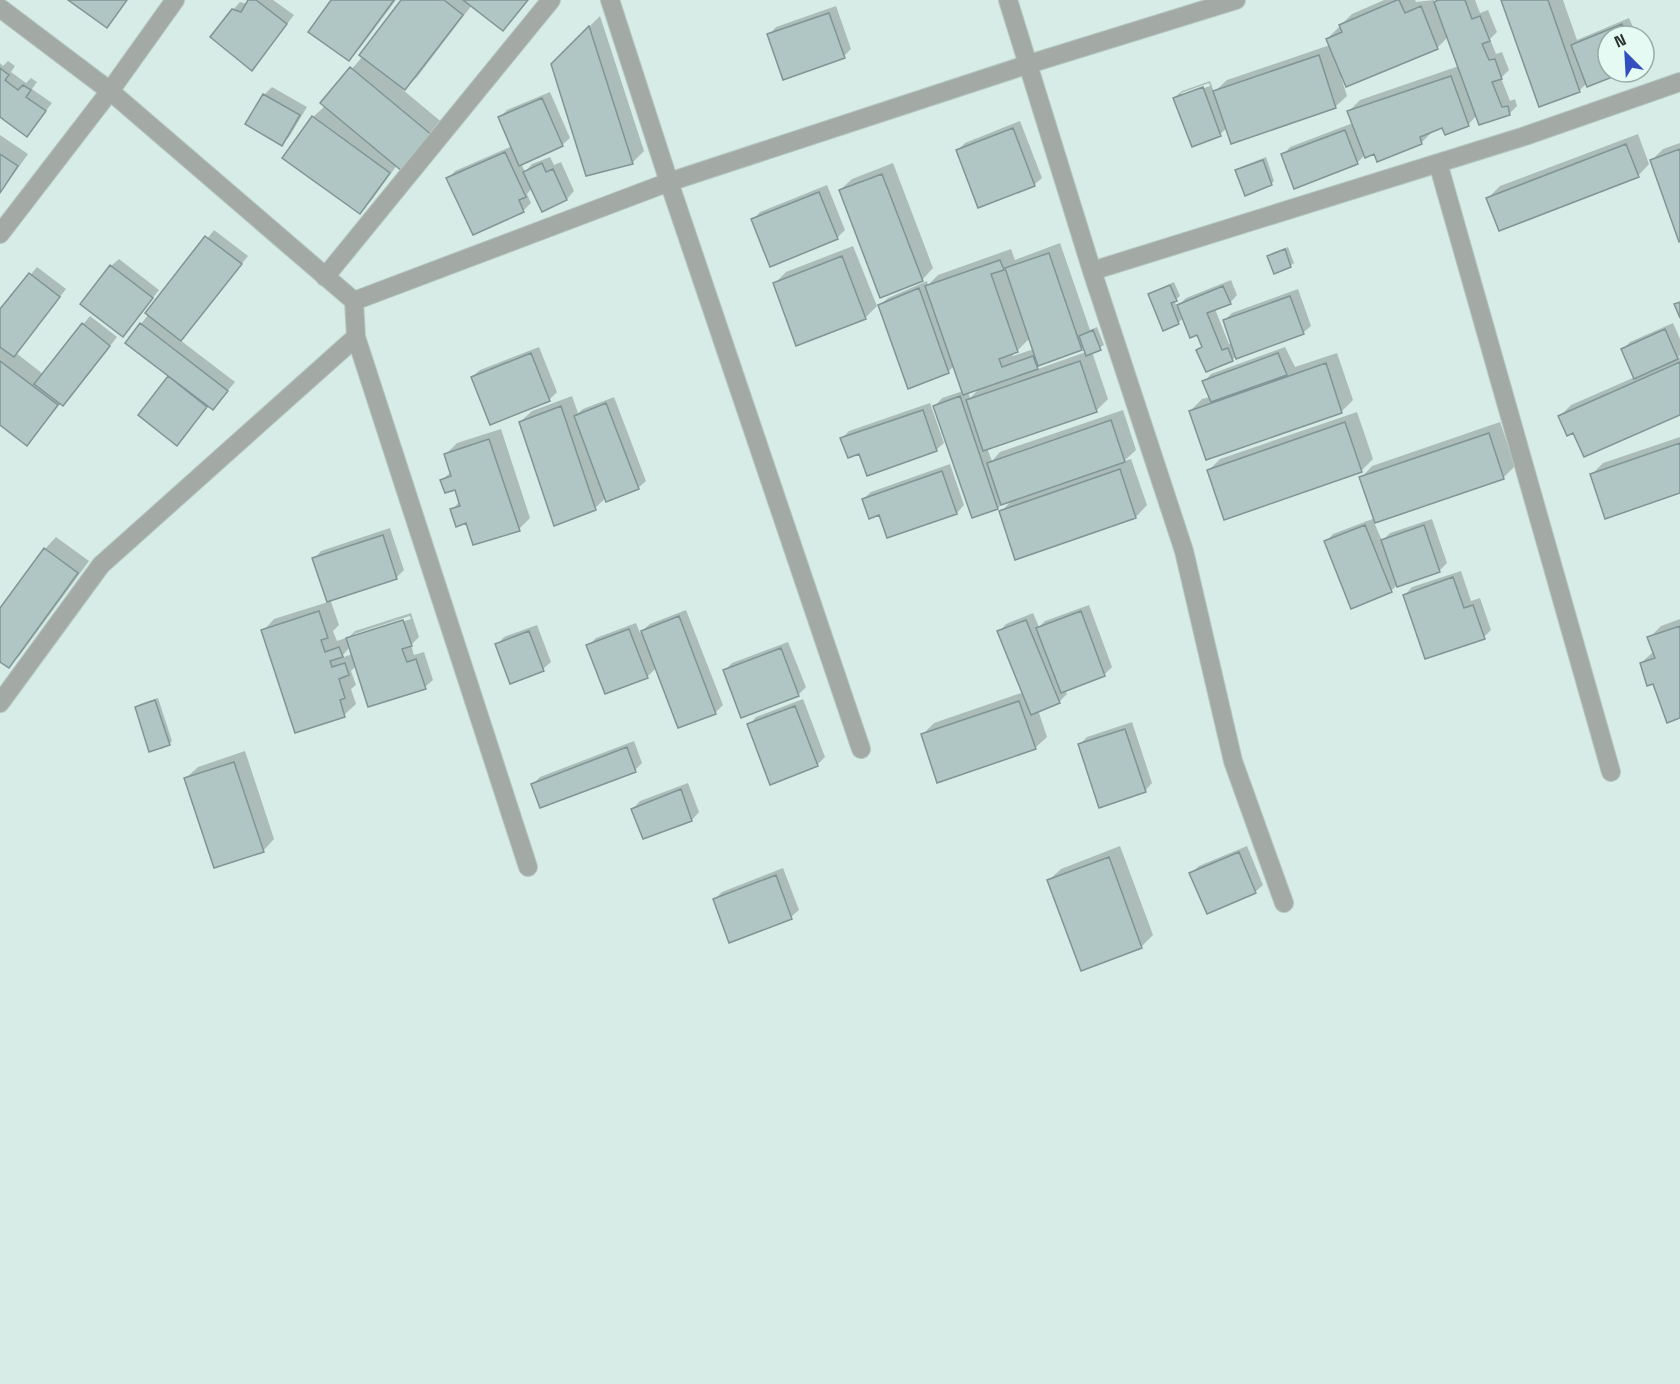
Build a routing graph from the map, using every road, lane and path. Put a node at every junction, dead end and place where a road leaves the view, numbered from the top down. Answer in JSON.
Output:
{"nodes":[{"id":1,"x":176,"y":0,"type":"edge"},
{"id":2,"x":551,"y":0,"type":"edge"},
{"id":3,"x":610,"y":0,"type":"edge"},
{"id":4,"x":1008,"y":0,"type":"edge"},
{"id":5,"x":1236,"y":0,"type":"edge"},
{"id":6,"x":0,"y":8,"type":"edge"},
{"id":7,"x":1029,"y":64,"type":"junction"},
{"id":8,"x":1680,"y":82,"type":"edge"},
{"id":9,"x":110,"y":91,"type":"junction"},
{"id":10,"x":1438,"y":163,"type":"junction"},
{"id":11,"x":669,"y":182,"type":"junction"},
{"id":12,"x":0,"y":234,"type":"edge"},
{"id":13,"x":1092,"y":271,"type":"junction"},
{"id":14,"x":325,"y":277,"type":"junction"},
{"id":15,"x":354,"y":301,"type":"junction"},
{"id":16,"x":356,"y":337,"type":"junction"},
{"id":17,"x":0,"y":703,"type":"edge"},
{"id":18,"x":861,"y":749,"type":"dead end"},
{"id":19,"x":1611,"y":772,"type":"dead end"},
{"id":20,"x":528,"y":867,"type":"dead end"},
{"id":21,"x":1284,"y":903,"type":"dead end"}],
"edges":[{"from":1,"to":9,"type":"street"},
{"from":2,"to":14,"type":"street"},
{"from":3,"to":11,"type":"street"},
{"from":4,"to":7,"type":"street"},
{"from":5,"to":7,"type":"street"},
{"from":6,"to":9,"type":"street"},
{"from":7,"to":11,"type":"street"},
{"from":7,"to":13,"type":"street"},
{"from":8,"to":10,"type":"street"},
{"from":9,"to":12,"type":"street"},
{"from":9,"to":14,"type":"street"},
{"from":10,"to":13,"type":"street"},
{"from":10,"to":19,"type":"street"},
{"from":11,"to":15,"type":"street"},
{"from":11,"to":18,"type":"street"},
{"from":13,"to":21,"type":"street"},
{"from":14,"to":15,"type":"street"},
{"from":15,"to":16,"type":"street"},
{"from":16,"to":17,"type":"street"},
{"from":16,"to":20,"type":"street"}]}
